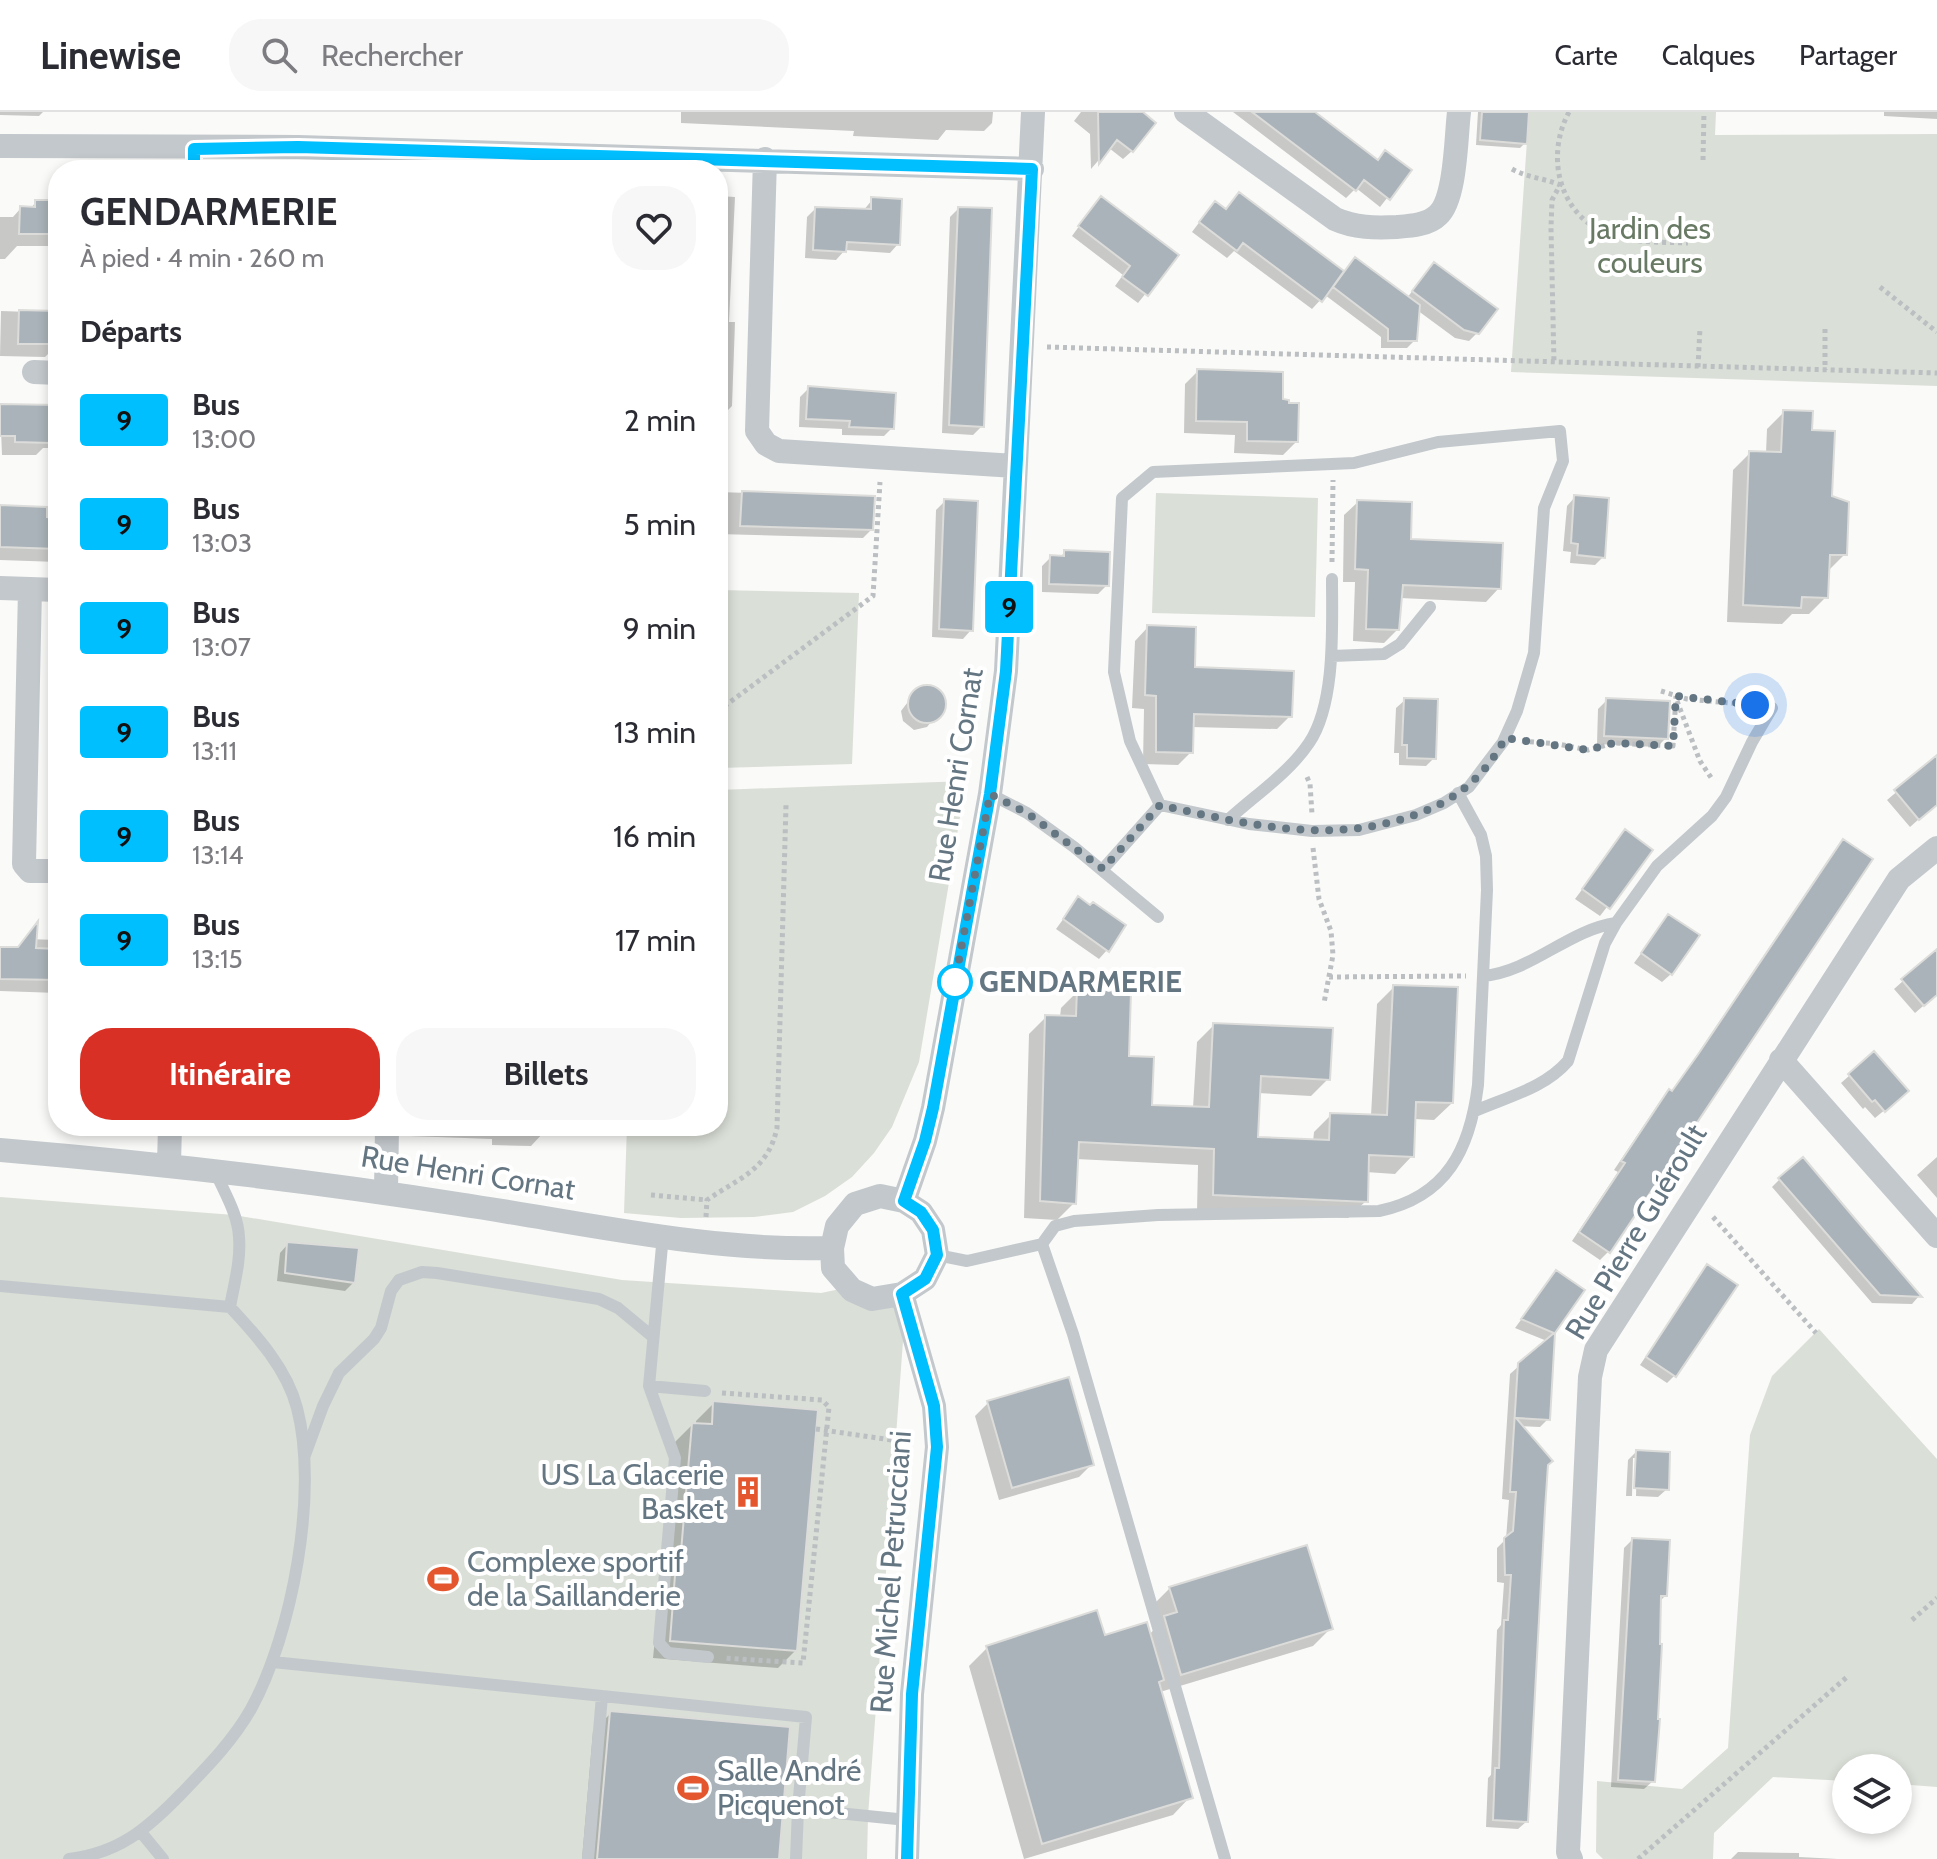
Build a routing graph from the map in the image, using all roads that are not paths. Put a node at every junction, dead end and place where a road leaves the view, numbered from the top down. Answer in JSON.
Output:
{"nodes":[{"id":1,"x":1033,"y":112,"type":"edge"},
{"id":2,"x":1186,"y":112,"type":"edge"},
{"id":3,"x":1459,"y":112,"type":"edge"},
{"id":4,"x":0,"y":146,"type":"edge"},
{"id":5,"x":194,"y":159,"type":"edge"},
{"id":6,"x":765,"y":159,"type":"junction"},
{"id":7,"x":1032,"y":169,"type":"junction"},
{"id":8,"x":1015,"y":466,"type":"junction"},
{"id":9,"x":1332,"y":579,"type":"road end"},
{"id":10,"x":0,"y":588,"type":"edge"},
{"id":11,"x":30,"y":589,"type":"junction"},
{"id":12,"x":48,"y":590,"type":"edge"},
{"id":13,"x":1430,"y":607,"type":"dead end"},
{"id":14,"x":1332,"y":656,"type":"junction"},
{"id":15,"x":1772,"y":708,"type":"road end"},
{"id":16,"x":1458,"y":793,"type":"junction"},
{"id":17,"x":990,"y":794,"type":"junction"},
{"id":18,"x":1160,"y":805,"type":"junction"},
{"id":19,"x":1228,"y":820,"type":"junction"},
{"id":20,"x":1937,"y":848,"type":"edge"},
{"id":21,"x":1103,"y":869,"type":"junction"},
{"id":22,"x":48,"y":871,"type":"edge"},
{"id":23,"x":1158,"y":917,"type":"dead end"},
{"id":24,"x":1616,"y":923,"type":"junction"},
{"id":25,"x":1483,"y":976,"type":"junction"},
{"id":26,"x":1781,"y":1060,"type":"junction"},
{"id":27,"x":1475,"y":1111,"type":"junction"},
{"id":28,"x":170,"y":1136,"type":"edge"},
{"id":29,"x":387,"y":1136,"type":"edge"},
{"id":30,"x":0,"y":1150,"type":"edge"},
{"id":31,"x":169,"y":1164,"type":"junction"},
{"id":32,"x":214,"y":1170,"type":"junction"},
{"id":33,"x":386,"y":1192,"type":"junction"},
{"id":34,"x":904,"y":1201,"type":"junction"},
{"id":35,"x":663,"y":1235,"type":"junction"},
{"id":36,"x":1937,"y":1236,"type":"edge"},
{"id":37,"x":1042,"y":1244,"type":"junction"},
{"id":38,"x":832,"y":1248,"type":"junction"},
{"id":39,"x":937,"y":1255,"type":"junction"},
{"id":40,"x":0,"y":1286,"type":"edge"},
{"id":41,"x":902,"y":1294,"type":"junction"},
{"id":42,"x":230,"y":1307,"type":"junction"},
{"id":43,"x":653,"y":1337,"type":"junction"},
{"id":44,"x":649,"y":1386,"type":"junction"},
{"id":45,"x":705,"y":1391,"type":"road end"},
{"id":46,"x":305,"y":1455,"type":"junction"},
{"id":47,"x":708,"y":1657,"type":"road end"},
{"id":48,"x":273,"y":1662,"type":"junction"},
{"id":49,"x":602,"y":1696,"type":"junction"},
{"id":50,"x":798,"y":1809,"type":"junction"},
{"id":51,"x":907,"y":1820,"type":"junction"},
{"id":52,"x":140,"y":1831,"type":"junction"},
{"id":53,"x":94,"y":1858,"type":"edge"},
{"id":54,"x":69,"y":1859,"type":"edge"},
{"id":55,"x":163,"y":1859,"type":"edge"},
{"id":56,"x":588,"y":1859,"type":"edge"},
{"id":57,"x":796,"y":1859,"type":"edge"},
{"id":58,"x":907,"y":1859,"type":"edge"},
{"id":59,"x":1225,"y":1859,"type":"edge"},
{"id":60,"x":1571,"y":1859,"type":"edge"}],
"edges":[{"from":1,"to":7,"type":"street","name":"Rue Henri Cornat"},
{"from":2,"to":3,"type":"street"},
{"from":4,"to":5,"type":"street"},
{"from":5,"to":6,"type":"street"},
{"from":6,"to":7,"type":"street"},
{"from":6,"to":8,"type":"street"},
{"from":7,"to":8,"type":"street","name":"Rue Henri Cornat"},
{"from":8,"to":17,"type":"street","name":"Rue Henri Cornat"},
{"from":9,"to":14,"type":"lane"},
{"from":10,"to":11,"type":"street"},
{"from":11,"to":12,"type":"street"},
{"from":11,"to":22,"type":"street"},
{"from":13,"to":14,"type":"lane"},
{"from":14,"to":19,"type":"lane"},
{"from":15,"to":24,"type":"lane"},
{"from":16,"to":18,"type":"lane"},
{"from":16,"to":19,"type":"lane"},
{"from":16,"to":25,"type":"lane"},
{"from":17,"to":21,"type":"lane"},
{"from":17,"to":34,"type":"street","name":"Rue Henri Cornat"},
{"from":18,"to":19,"type":"lane"},
{"from":18,"to":21,"type":"lane"},
{"from":20,"to":26,"type":"street","name":"Rue Pierre Guéroult"},
{"from":21,"to":23,"type":"lane"},
{"from":24,"to":25,"type":"lane"},
{"from":24,"to":27,"type":"lane"},
{"from":25,"to":27,"type":"lane"},
{"from":26,"to":36,"type":"street"},
{"from":26,"to":60,"type":"street","name":"Rue Pierre Guéroult"},
{"from":27,"to":37,"type":"lane"},
{"from":28,"to":31,"type":"street"},
{"from":29,"to":33,"type":"street"},
{"from":30,"to":31,"type":"street","name":"Rue Henri Cornat"},
{"from":31,"to":32,"type":"street","name":"Rue Henri Cornat"},
{"from":32,"to":33,"type":"street","name":"Rue Henri Cornat"},
{"from":32,"to":42,"type":"lane"},
{"from":33,"to":35,"type":"street","name":"Rue Henri Cornat"},
{"from":34,"to":38,"type":"street"},
{"from":34,"to":39,"type":"street"},
{"from":35,"to":38,"type":"street","name":"Rue Henri Cornat"},
{"from":35,"to":43,"type":"lane"},
{"from":37,"to":39,"type":"lane"},
{"from":37,"to":59,"type":"lane"},
{"from":38,"to":41,"type":"street"},
{"from":39,"to":41,"type":"street"},
{"from":40,"to":42,"type":"lane"},
{"from":41,"to":51,"type":"street","name":"Rue Michel Petrucciani"},
{"from":42,"to":46,"type":"lane"},
{"from":43,"to":44,"type":"lane"},
{"from":43,"to":46,"type":"lane"},
{"from":44,"to":45,"type":"lane"},
{"from":44,"to":47,"type":"lane"},
{"from":46,"to":48,"type":"lane"},
{"from":48,"to":49,"type":"lane"},
{"from":48,"to":52,"type":"lane"},
{"from":49,"to":50,"type":"lane"},
{"from":49,"to":56,"type":"lane"},
{"from":50,"to":51,"type":"lane"},
{"from":50,"to":57,"type":"lane"},
{"from":51,"to":58,"type":"street","name":"Rue Michel Petrucciani"},
{"from":52,"to":53,"type":"lane"},
{"from":52,"to":55,"type":"lane"},
{"from":53,"to":54,"type":"lane"}]}
